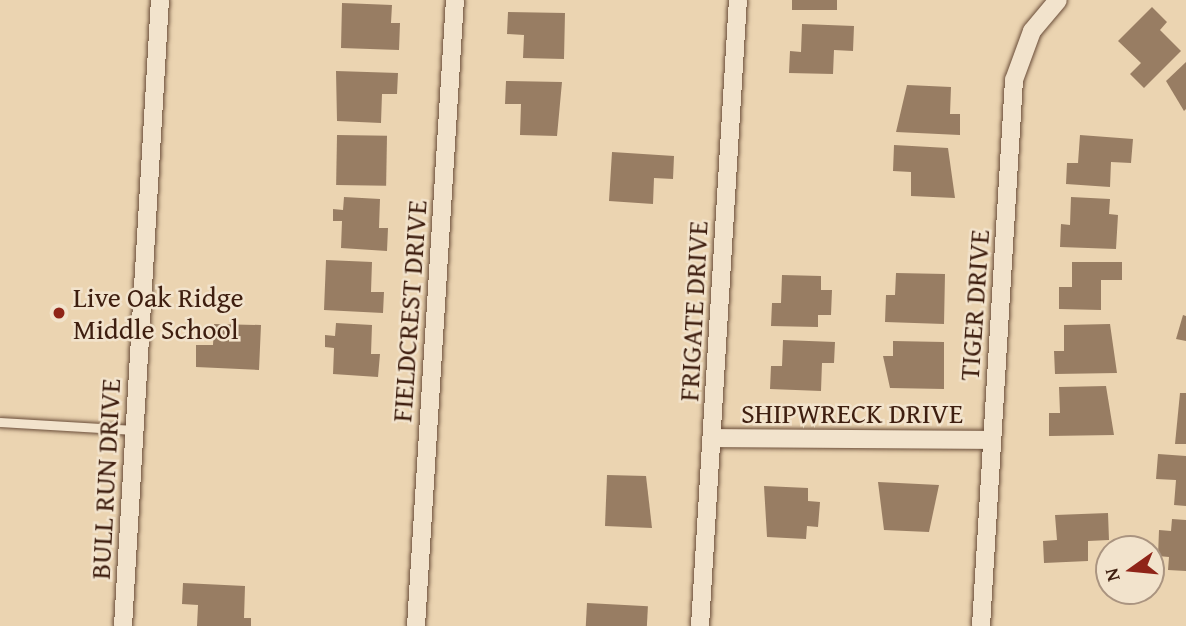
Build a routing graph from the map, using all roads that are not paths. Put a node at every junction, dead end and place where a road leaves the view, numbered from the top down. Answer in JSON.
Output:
{"nodes":[{"id":1,"x":160,"y":0,"type":"edge"},
{"id":2,"x":454,"y":0,"type":"edge"},
{"id":3,"x":738,"y":0,"type":"edge"},
{"id":4,"x":1058,"y":0,"type":"edge"},
{"id":5,"x":0,"y":422,"type":"edge"},
{"id":6,"x":134,"y":430,"type":"junction"},
{"id":7,"x":712,"y":438,"type":"junction"},
{"id":8,"x":991,"y":440,"type":"junction"},
{"id":9,"x":122,"y":626,"type":"edge"},
{"id":10,"x":416,"y":626,"type":"edge"},
{"id":11,"x":700,"y":626,"type":"edge"},
{"id":12,"x":981,"y":626,"type":"edge"}],
"edges":[{"from":1,"to":6,"type":"street","name":"BULL RUN DRIVE"},
{"from":2,"to":10,"type":"street","name":"FIELDCREST DRIVE"},
{"from":3,"to":7,"type":"street","name":"FRIGATE DRIVE"},
{"from":4,"to":8,"type":"street","name":"TIGER DRIVE"},
{"from":5,"to":6,"type":"lane"},
{"from":6,"to":9,"type":"street","name":"BULL RUN DRIVE"},
{"from":7,"to":8,"type":"street","name":"SHIPWRECK DRIVE"},
{"from":7,"to":11,"type":"street","name":"FRIGATE DRIVE"},
{"from":8,"to":12,"type":"street","name":"TIGER DRIVE"}]}
